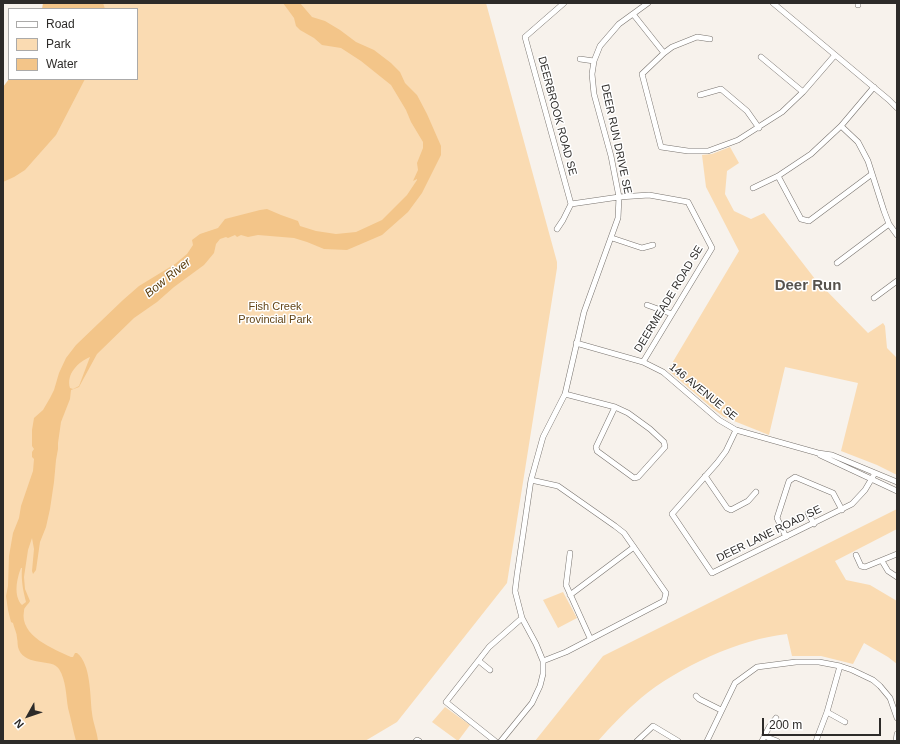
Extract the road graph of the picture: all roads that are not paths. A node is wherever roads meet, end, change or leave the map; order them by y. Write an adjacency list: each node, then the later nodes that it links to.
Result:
1 (564, 3): 21 (street, DEERBROOK ROAD SE)
2 (648, 3): 4 (street, DEER RUN DRIVE SE)
3 (774, 3): 7 (street)
4 (633, 14): 6 (street); 10 (street, DEER RUN DRIVE SE)
5 (710, 39): 6 (street)
6 (664, 53): 16 (street)
7 (835, 55): 11 (street); 12 (street)
8 (761, 57): 12 (street)
9 (580, 59): 10 (street)
10 (594, 61): 20 (street, DEER RUN DRIVE SE)
11 (874, 87): 14 (street); 15 (street)
12 (803, 92): 16 (street)
13 (700, 95): 16 (street)
14 (897, 108)
15 (841, 126): 17 (street); 18 (street)
16 (759, 128)
17 (872, 174): 18 (street); 22 (street)
18 (778, 176): 19 (street)
19 (753, 188)
20 (619, 197): 21 (street); 25 (street, DEER RUN DRIVE SE); 31 (street, DEERMEADE ROAD SE)
21 (570, 204): 23 (street)
22 (890, 224): 24 (street); 27 (street)
23 (557, 229)
24 (897, 235)
25 (612, 238): 26 (street); 32 (street, DEER RUN DRIVE SE)
26 (653, 245)
27 (838, 263)
28 (897, 281): 29 (street)
29 (874, 298)
30 (647, 305): 31 (street)
31 (672, 314): 33 (street, DEERMEADE ROAD SE)
32 (576, 343): 33 (street, 146 AVENUE SE); 34 (street, DEER RUN DRIVE SE)
33 (643, 362): 36 (street, 146 AVENUE SE)
34 (565, 394): 35 (street); 40 (street, DEER RUN DRIVE SE)
35 (615, 408): 35 (street)
36 (736, 430): 37 (street, 146 AVENUE SE); 39 (street, DEER LANE ROAD SE)
37 (818, 453): 38 (street, 146 AVENUE SE); 41 (street, 146 AVENUE SE)
38 (874, 472): 41 (street, DEER LANE ROAD SE); 42 (street, 146 AVENUE SE)
39 (705, 476): 44 (street); 48 (street, DEER LANE ROAD SE)
40 (531, 480): 49 (street); 56 (street, DEER RUN DRIVE SE)
41 (871, 480): 43 (street, 146 AVENUE SE); 45 (street, DEER LANE ROAD SE)
42 (897, 482)
43 (897, 491)
44 (756, 492)
45 (842, 510): 47 (street, DEER LANE ROAD SE); 48 (street)
46 (808, 513): 47 (street)
47 (814, 524): 48 (street, DEER LANE ROAD SE)
48 (786, 537)
49 (634, 547): 55 (street); 57 (street)
50 (570, 553): 55 (street)
51 (897, 554): 53 (street)
52 (856, 555): 53 (street)
53 (882, 561): 54 (street)
54 (897, 577)
55 (570, 595): 57 (street)
56 (522, 618): 58 (street); 59 (street, DEER RUN DRIVE SE)
57 (590, 638): 59 (street)
58 (479, 661): 61 (street); 70 (street)
59 (543, 661): 71 (street)
60 (840, 666): 63 (street); 64 (street); 66 (street)
61 (490, 670)
62 (696, 696): 63 (street)
63 (721, 710): 74 (street)
64 (827, 712): 67 (street); 76 (street)
65 (776, 718): 69 (street)
66 (897, 718)
67 (845, 722)
68 (897, 734): 77 (street)
69 (763, 738): 75 (street)
70 (495, 741)
71 (501, 741)
72 (637, 741): 73 (street)
73 (678, 741)
74 (707, 741)
75 (777, 741)
76 (816, 741)
77 (896, 741)

